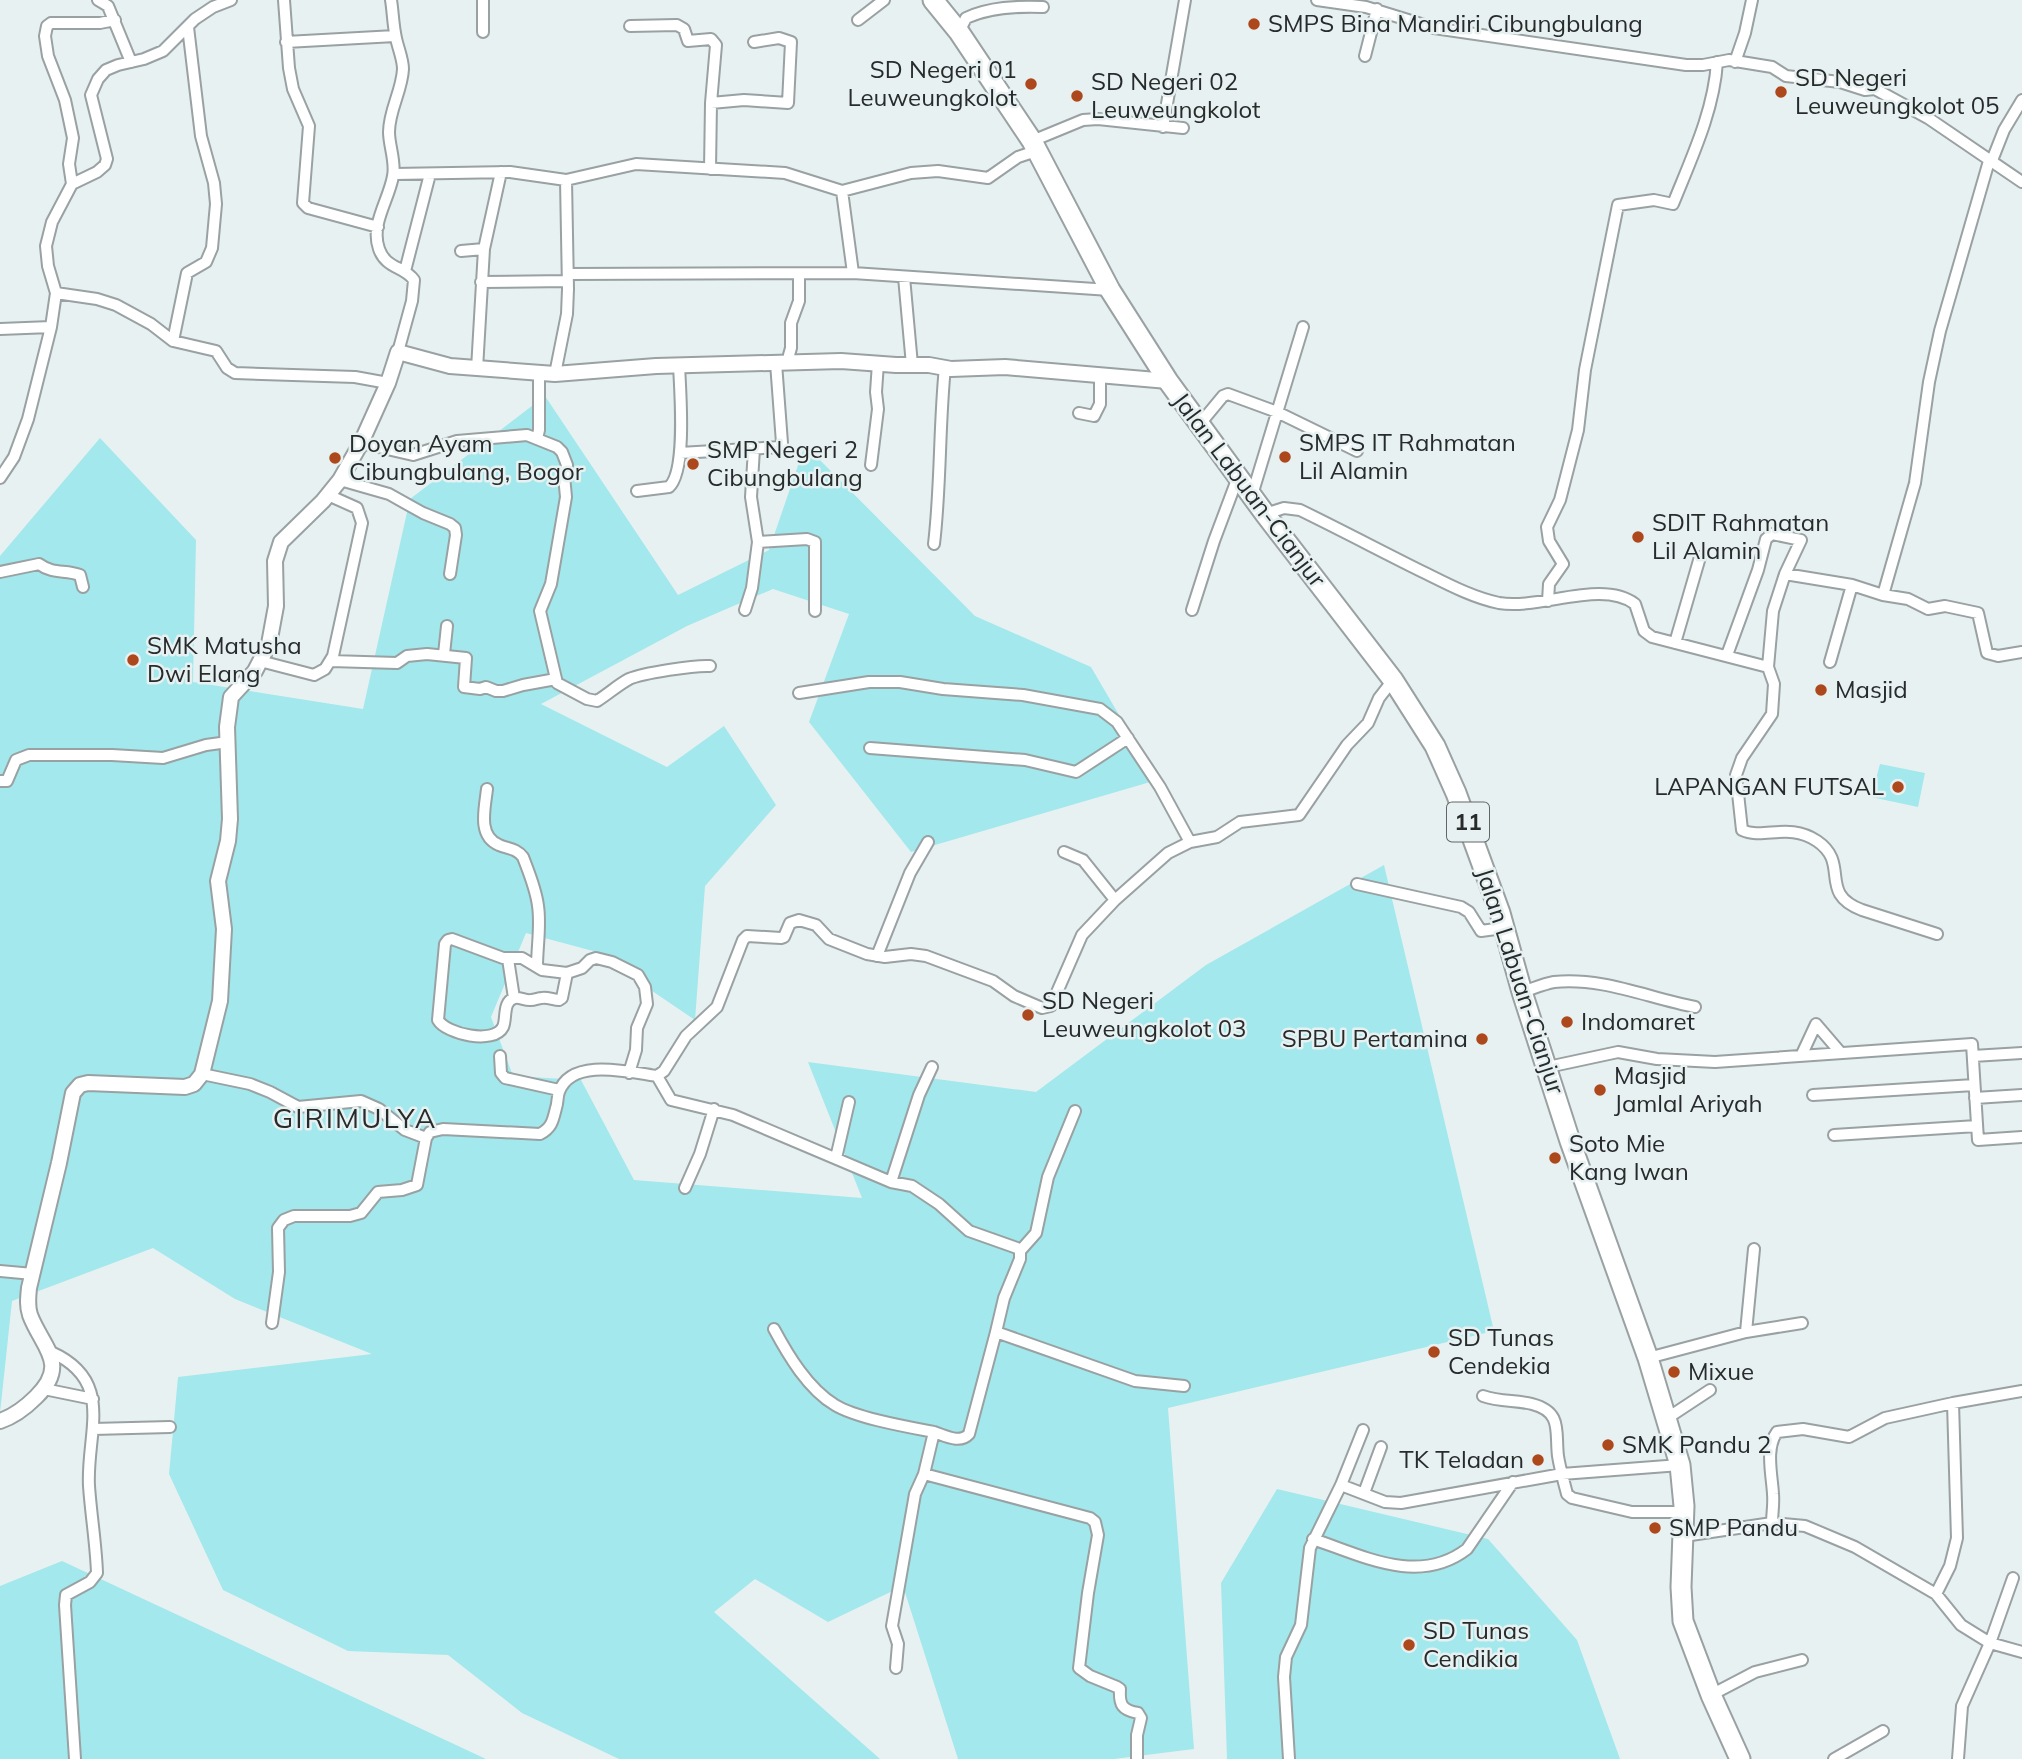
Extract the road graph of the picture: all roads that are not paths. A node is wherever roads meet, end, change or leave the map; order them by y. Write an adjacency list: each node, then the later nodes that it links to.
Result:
1 (98, 0): 13 (street)
2 (231, 0): 16 (street)
3 (284, 0): 20 (street)
4 (391, 0): 19 (street)
5 (483, 0): 17 (street)
6 (884, 0): 14 (street)
7 (933, 0): 18 (highway, Jalan Labuan-Cianjur / 11)
8 (1185, 0): 28 (street)
9 (1317, 0): 12 (street)
10 (1752, 0): 23 (street)
11 (1043, 7): 18 (street)
12 (1377, 9): 22 (street); 25 (street)
13 (115, 20): 24 (street); 38 (street)
14 (858, 20)
15 (630, 26): 27 (street)
16 (188, 27): 24 (street); 54 (street)
17 (483, 32)
18 (959, 32): 30 (highway, Jalan Labuan-Cianjur / 11)
19 (395, 36): 20 (street); 34 (street)
20 (286, 41): 40 (street)
21 (754, 42): 27 (street)
22 (1365, 56)
23 (1735, 61): 25 (street); 31 (street)
24 (131, 62): 38 (street)
25 (1717, 62): 93 (street)
26 (2022, 100): 31 (street)
27 (711, 103): 32 (street)
28 (1163, 127): 29 (street); 30 (street)
29 (1183, 128)
30 (1029, 149): 39 (street); 49 (highway, Jalan Labuan-Cianjur / 11)
31 (1990, 162): 37 (street); 92 (street)
32 (710, 169): 36 (street); 39 (street)
33 (501, 172): 35 (street); 36 (street); 41 (street)
34 (394, 174): 35 (street); 40 (street)
35 (429, 174): 43 (street)
36 (566, 180): 46 (street)
37 (2022, 181)
38 (72, 184): 50 (street)
39 (842, 191): 44 (street)
40 (378, 227): 43 (street)
41 (484, 249): 42 (street); 48 (street)
42 (461, 251)
43 (405, 271): 55 (street)
44 (853, 273): 45 (street); 47 (street)
45 (799, 275): 46 (street); 57 (street)
46 (568, 277): 48 (street); 64 (street)
47 (904, 277): 49 (street); 60 (street)
48 (481, 282): 62 (street)
49 (1110, 290): 66 (highway, Jalan Labuan-Cianjur / 11)
50 (56, 293): 51 (street); 54 (street)
51 (51, 327): 53 (street); 78 (street)
52 (1303, 327): 68 (street)
53 (0, 329)
54 (173, 341): 67 (street)
55 (398, 352): 62 (street); 67 (street)
56 (776, 363): 57 (street); 59 (street); 73 (street)
57 (792, 363): 58 (street)
58 (878, 363): 60 (street); 76 (street)
59 (679, 365): 64 (street); 75 (street)
60 (912, 365): 61 (street)
61 (945, 367): 65 (street); 85 (street)
62 (477, 369): 63 (street)
63 (539, 373): 64 (street); 71 (street)
64 (555, 374)
65 (1100, 376): 66 (street); 69 (street)
66 (1168, 381): 70 (highway, Jalan Labuan-Cianjur / 11)
67 (387, 383): 72 (street)
68 (1277, 412): 70 (street); 74 (street); 82 (street)
69 (1079, 413)
70 (1199, 425): 77 (highway, Jalan Labuan-Cianjur / 11)
71 (537, 439): 72 (street); 107 (street)
72 (361, 443): 79 (street)
73 (754, 449): 75 (street); 84 (street)
74 (1357, 451)
75 (680, 453): 80 (street)
76 (871, 465)
77 (1238, 477): 82 (highway, Jalan Labuan-Cianjur / 11); 95 (street)
78 (0, 478)
79 (340, 480): 81 (street); 89 (street)
80 (637, 491)
81 (328, 495): 102 (street); 103 (street)
82 (1252, 495): 83 (highway, Jalan Labuan-Cianjur / 11)
83 (1265, 514): 93 (street); 108 (highway, Jalan Labuan-Cianjur / 11)
84 (758, 542): 94 (street); 96 (street)
85 (934, 544)
86 (1700, 557): 98 (street)
87 (0, 572): 91 (street)
88 (1785, 573): 90 (street); 101 (street); 106 (street)
89 (450, 574)
90 (1852, 584): 92 (street); 104 (street)
91 (83, 587)
92 (1882, 595): 99 (street)
93 (1548, 601): 98 (street)
94 (745, 610)
95 (1192, 610)
96 (815, 611)
97 (447, 626): 100 (street)
98 (1675, 643): 101 (street)
99 (2022, 652)
100 (444, 654): 103 (street); 107 (street)
101 (1727, 655): 106 (street)
102 (260, 661): 103 (street); 111 (street)
103 (331, 661)
104 (1830, 662)
105 (710, 666): 107 (street)
106 (1768, 667): 121 (street)
107 (556, 679)
108 (1394, 680): 116 (street); 120 (highway, Jalan Labuan-Cianjur / 11)
109 (799, 693): 110 (street)
110 (1128, 738): 112 (street); 116 (street)
111 (228, 742): 113 (street); 137 (street)
112 (870, 748)
113 (0, 781)
114 (488, 789): 124 (street)
115 (929, 842): 122 (street)
116 (1190, 842): 119 (street)
117 (1064, 852): 119 (street)
118 (1357, 884): 120 (street)
119 (1115, 900): 122 (street)
120 (1503, 928): 126 (highway, Jalan Labuan-Cianjur / 11)
121 (1937, 934)
122 (877, 956): 138 (street)
123 (508, 959): 124 (street); 127 (street); 127 (street)
124 (537, 967): 125 (street)
125 (567, 973): 127 (street); 136 (street)
126 (1522, 992): 128 (street); 135 (highway, Jalan Labuan-Cianjur / 11)
127 (514, 998)
128 (1695, 1007)
129 (1840, 1052): 131 (street); 131 (street); 133 (street)
130 (2022, 1053): 133 (street)
131 (1802, 1054): 135 (street)
132 (500, 1056): 140 (street)
133 (1973, 1056): 139 (street)
134 (932, 1067): 152 (street)
135 (1548, 1067): 164 (highway, Jalan Labuan-Cianjur / 11)
136 (629, 1073): 138 (street); 140 (street)
137 (202, 1074): 150 (street); 157 (street)
138 (657, 1076): 145 (street)
139 (1974, 1084): 142 (street); 143 (street)
140 (559, 1090): 150 (street)
141 (2022, 1094): 143 (street)
142 (1813, 1095)
143 (1975, 1097): 147 (street)
144 (849, 1102): 151 (street)
145 (714, 1109): 151 (street); 153 (street)
146 (1075, 1111): 155 (street)
147 (1977, 1126): 148 (street); 149 (street)
148 (1834, 1135)
149 (2022, 1137)
150 (426, 1138): 158 (street)
151 (836, 1158): 152 (street)
152 (891, 1182): 155 (street)
153 (685, 1188)
154 (1754, 1249): 162 (street)
155 (1020, 1251): 161 (street)
156 (0, 1271): 157 (street)
157 (33, 1274): 163 (street)
158 (272, 1323)
159 (1802, 1323): 162 (street)
160 (774, 1329): 177 (street)
161 (996, 1332): 165 (street); 177 (street)
162 (1746, 1332): 164 (street)
163 (51, 1352): 166 (street); 170 (street)
164 (1648, 1358): 172 (highway, Jalan Labuan-Cianjur / 11)
165 (1184, 1386)
166 (44, 1389): 170 (street); 173 (street)
167 (1710, 1390): 172 (street)
168 (2022, 1391): 171 (street)
169 (1483, 1396): 181 (street)
170 (93, 1399): 175 (street)
171 (1953, 1403): 186 (street); 190 (street)
172 (1666, 1419): 179 (highway, Jalan Labuan-Cianjur / 11)
173 (0, 1421)
174 (170, 1427): 175 (street)
175 (93, 1429): 197 (street)
176 (1363, 1430): 183 (street)
177 (934, 1432): 180 (street)
178 (1381, 1447): 184 (street)
179 (1680, 1465): 181 (street); 185 (highway, Jalan Labuan-Cianjur / 11)
180 (924, 1474): 194 (street); 198 (street)
181 (1562, 1474): 182 (street); 185 (street)
182 (1513, 1482): 184 (street); 188 (street)
183 (1340, 1485): 184 (street); 188 (street)
184 (1364, 1493)
185 (1684, 1512): 187 (highway, Jalan Labuan-Cianjur / 11)
186 (1772, 1523): 187 (street); 190 (street)
187 (1684, 1536): 195 (highway, Jalan Labuan-Cianjur / 11)
188 (1313, 1539): 199 (street)
189 (2013, 1578): 191 (street)
190 (1936, 1594): 191 (street)
191 (1990, 1643): 192 (street); 202 (street)
192 (2022, 1652)
193 (1802, 1660): 195 (street)
194 (896, 1668)
195 (1711, 1695): 200 (highway, Jalan Labuan-Cianjur / 11)
196 (1883, 1731): 201 (street)
197 (75, 1759)
198 (1137, 1759)
199 (1289, 1759)
200 (1740, 1759)
201 (1834, 1759)
202 (1958, 1759)

